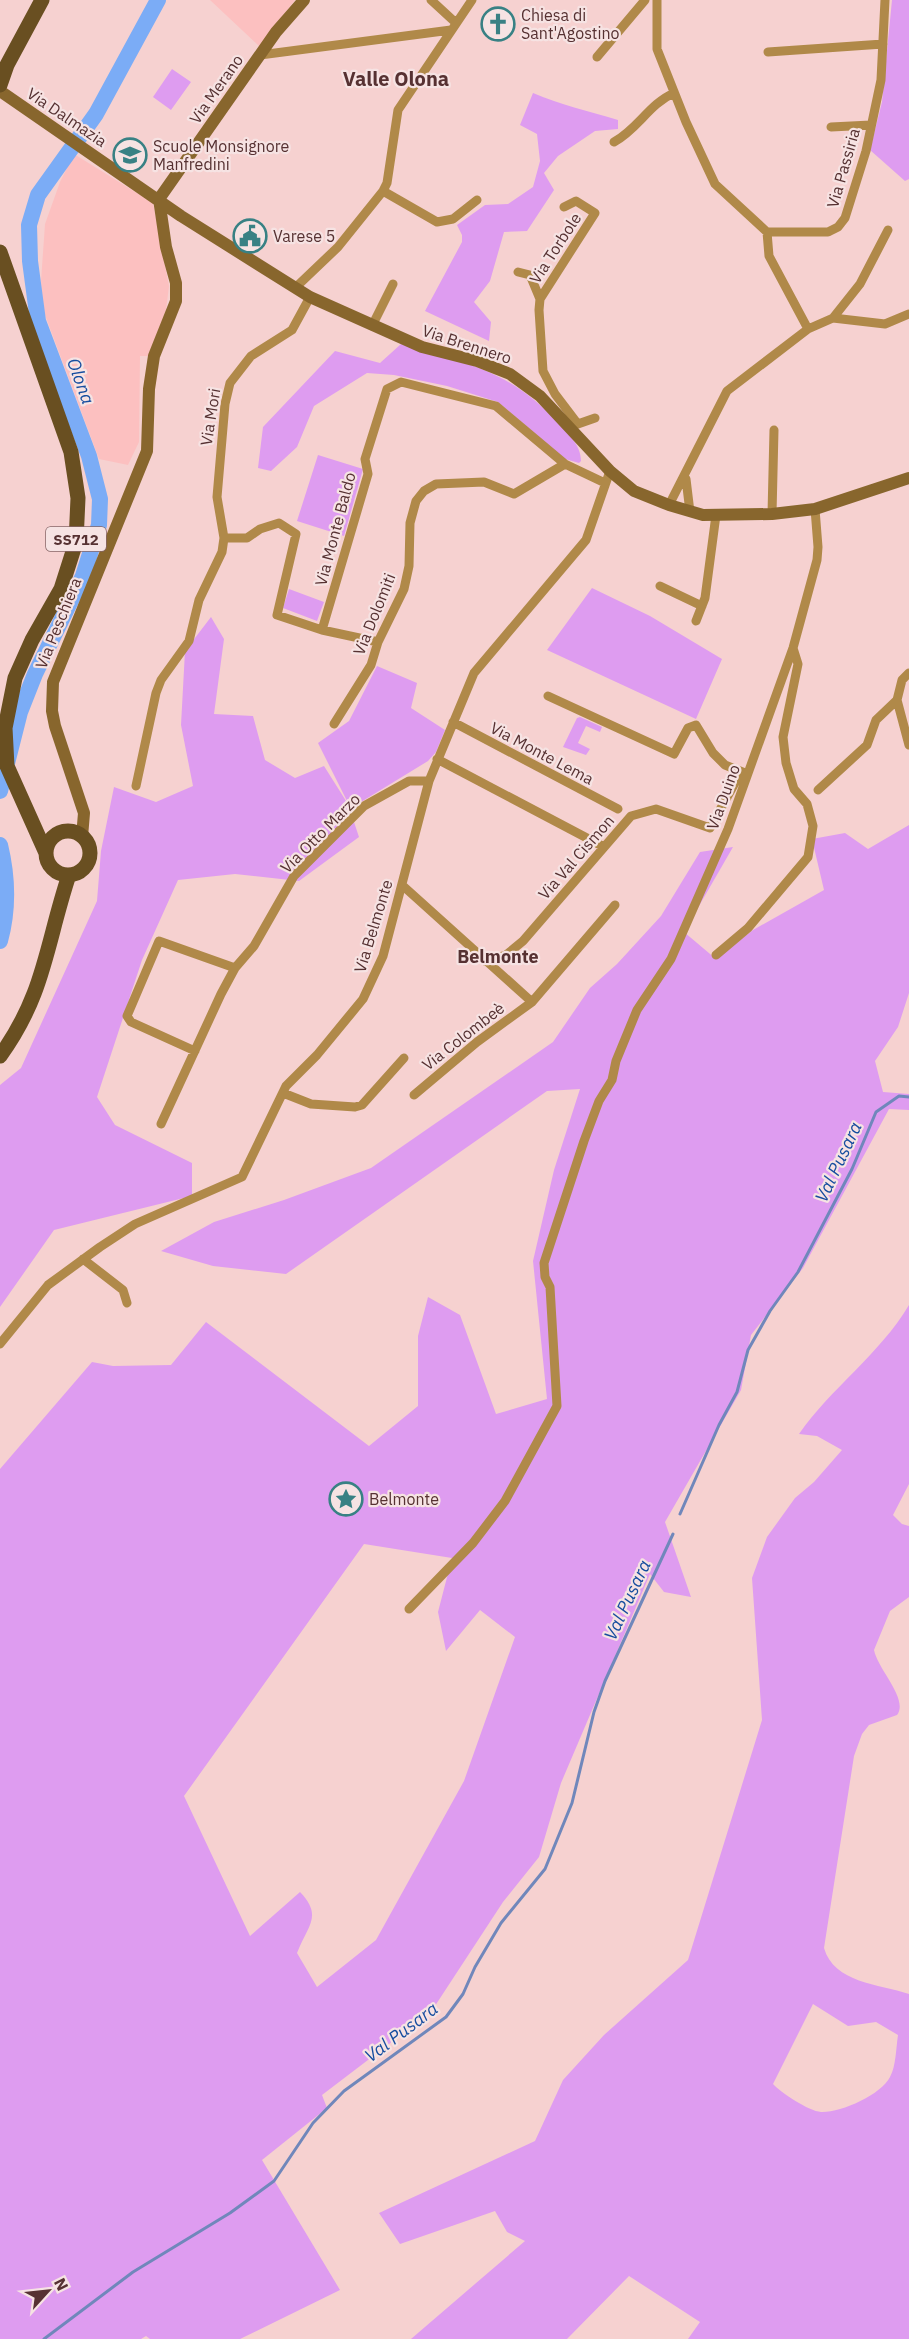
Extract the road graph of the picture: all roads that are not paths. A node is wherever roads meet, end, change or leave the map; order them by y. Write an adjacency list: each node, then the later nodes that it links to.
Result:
1 (42, 0): 13 (main road)
2 (304, 0): 11 (street, Via Merano)
3 (431, 0): 8 (street)
4 (472, 0): 8 (street)
5 (645, 0): 12 (street)
6 (657, 0): 15 (street)
7 (885, 0): 9 (street, Via Passiria)
8 (454, 26): 11 (street); 19 (street)
9 (883, 44): 10 (street); 16 (street, Via Passiria)
10 (768, 52)
11 (260, 56): 20 (street, Via Merano)
12 (597, 57)
13 (0, 85)
14 (0, 91): 20 (street, Via Dalmazia)
15 (674, 93): 18 (street); 24 (street)
16 (871, 125): 17 (street, Via Passiria); 24 (street, Via Passiria)
17 (831, 127)
18 (614, 142)
19 (383, 192): 21 (street); 28 (street)
20 (159, 199): 28 (street, Via Dalmazia); 71 (street, Via Peschiera)
21 (477, 200)
22 (564, 207): 30 (street, Via Torbole)
23 (888, 230): 32 (street)
24 (766, 232): 34 (street)
25 (0, 252): 70 (main road, SS712)
26 (518, 272): 30 (street, Via Torbole)
27 (393, 284): 33 (street)
28 (295, 288): 29 (street, Via Brennero)
29 (310, 297): 33 (street, Via Brennero); 47 (street, Via Mori)
30 (540, 299): 36 (street, Via Torbole)
31 (909, 314): 32 (street)
32 (833, 318): 34 (street)
33 (372, 326): 36 (street, Via Brennero)
34 (808, 329): 39 (street)
35 (595, 418): 36 (street)
36 (574, 426): 40 (street, Via Brennero)
37 (774, 430): 45 (street)
38 (565, 464): 40 (street); 54 (street, Via Monte Baldo); 56 (street, Via Dolomiti)
39 (686, 474): 42 (street); 44 (street)
40 (608, 477): 42 (street, Via Brennero); 61 (street, Via Belmonte)
41 (909, 478): 43 (street, Via Brennero)
42 (669, 505): 44 (street, Via Brennero)
43 (815, 509): 45 (street, Via Brennero); 48 (street, Via Duino)
44 (690, 512): 46 (street, Via Brennero)
45 (772, 514): 46 (street, Via Brennero)
46 (716, 515): 51 (street)
47 (224, 538): 54 (street); 67 (street, Via Mori)
48 (818, 547): 50 (street); 53 (street, Via Duino)
49 (660, 586): 51 (street)
50 (815, 590)
51 (702, 606): 52 (street)
52 (696, 621)
53 (800, 625): 55 (street); 57 (street, Via Duino)
54 (322, 630): 56 (street)
55 (804, 635)
56 (378, 642): 62 (street, Via Dolomiti)
57 (793, 648): 65 (street, Via Duino); 77 (street)
58 (909, 673): 60 (street)
59 (548, 696): 65 (street)
60 (897, 700): 63 (street); 68 (street)
61 (453, 722): 64 (street, Via Belmonte); 69 (street, Via Monte Lema)
62 (334, 724)
63 (909, 745)
64 (437, 759): 66 (street, Via Belmonte); 72 (street)
65 (744, 773): 72 (street, Via Val Cismon); 90 (street, Via Duino)
66 (429, 781): 75 (street, Via Belmonte); 79 (street, Via Otto Marzo)
67 (136, 786)
68 (818, 790)
69 (618, 809)
70 (30, 819): 71 (main road); 73 (main road, SS712)
71 (75, 831): 73 (main road); 74 (main road, Via Peschiera)
72 (604, 847): 78 (street, Via Val Cismon)
73 (46, 853): 74 (main road, SS712)
74 (62, 873): 82 (main road, SS712)
75 (402, 885): 78 (street, Via Colombeè); 84 (street, Via Belmonte)
76 (615, 905): 80 (street, Via Colombeè)
77 (716, 955)
78 (485, 962): 80 (street, Via Colombeè)
79 (235, 968): 81 (street, Via Otto Marzo); 81 (street)
80 (532, 1002): 85 (street, Via Colombeè)
81 (195, 1051): 86 (street, Via Otto Marzo)
82 (0, 1056)
83 (404, 1058): 84 (street)
84 (283, 1093): 87 (street, Via Belmonte)
85 (414, 1095)
86 (161, 1124)
87 (83, 1259): 88 (street); 89 (street, Via Belmonte)
88 (126, 1303)
89 (0, 1344)
90 (409, 1609)

